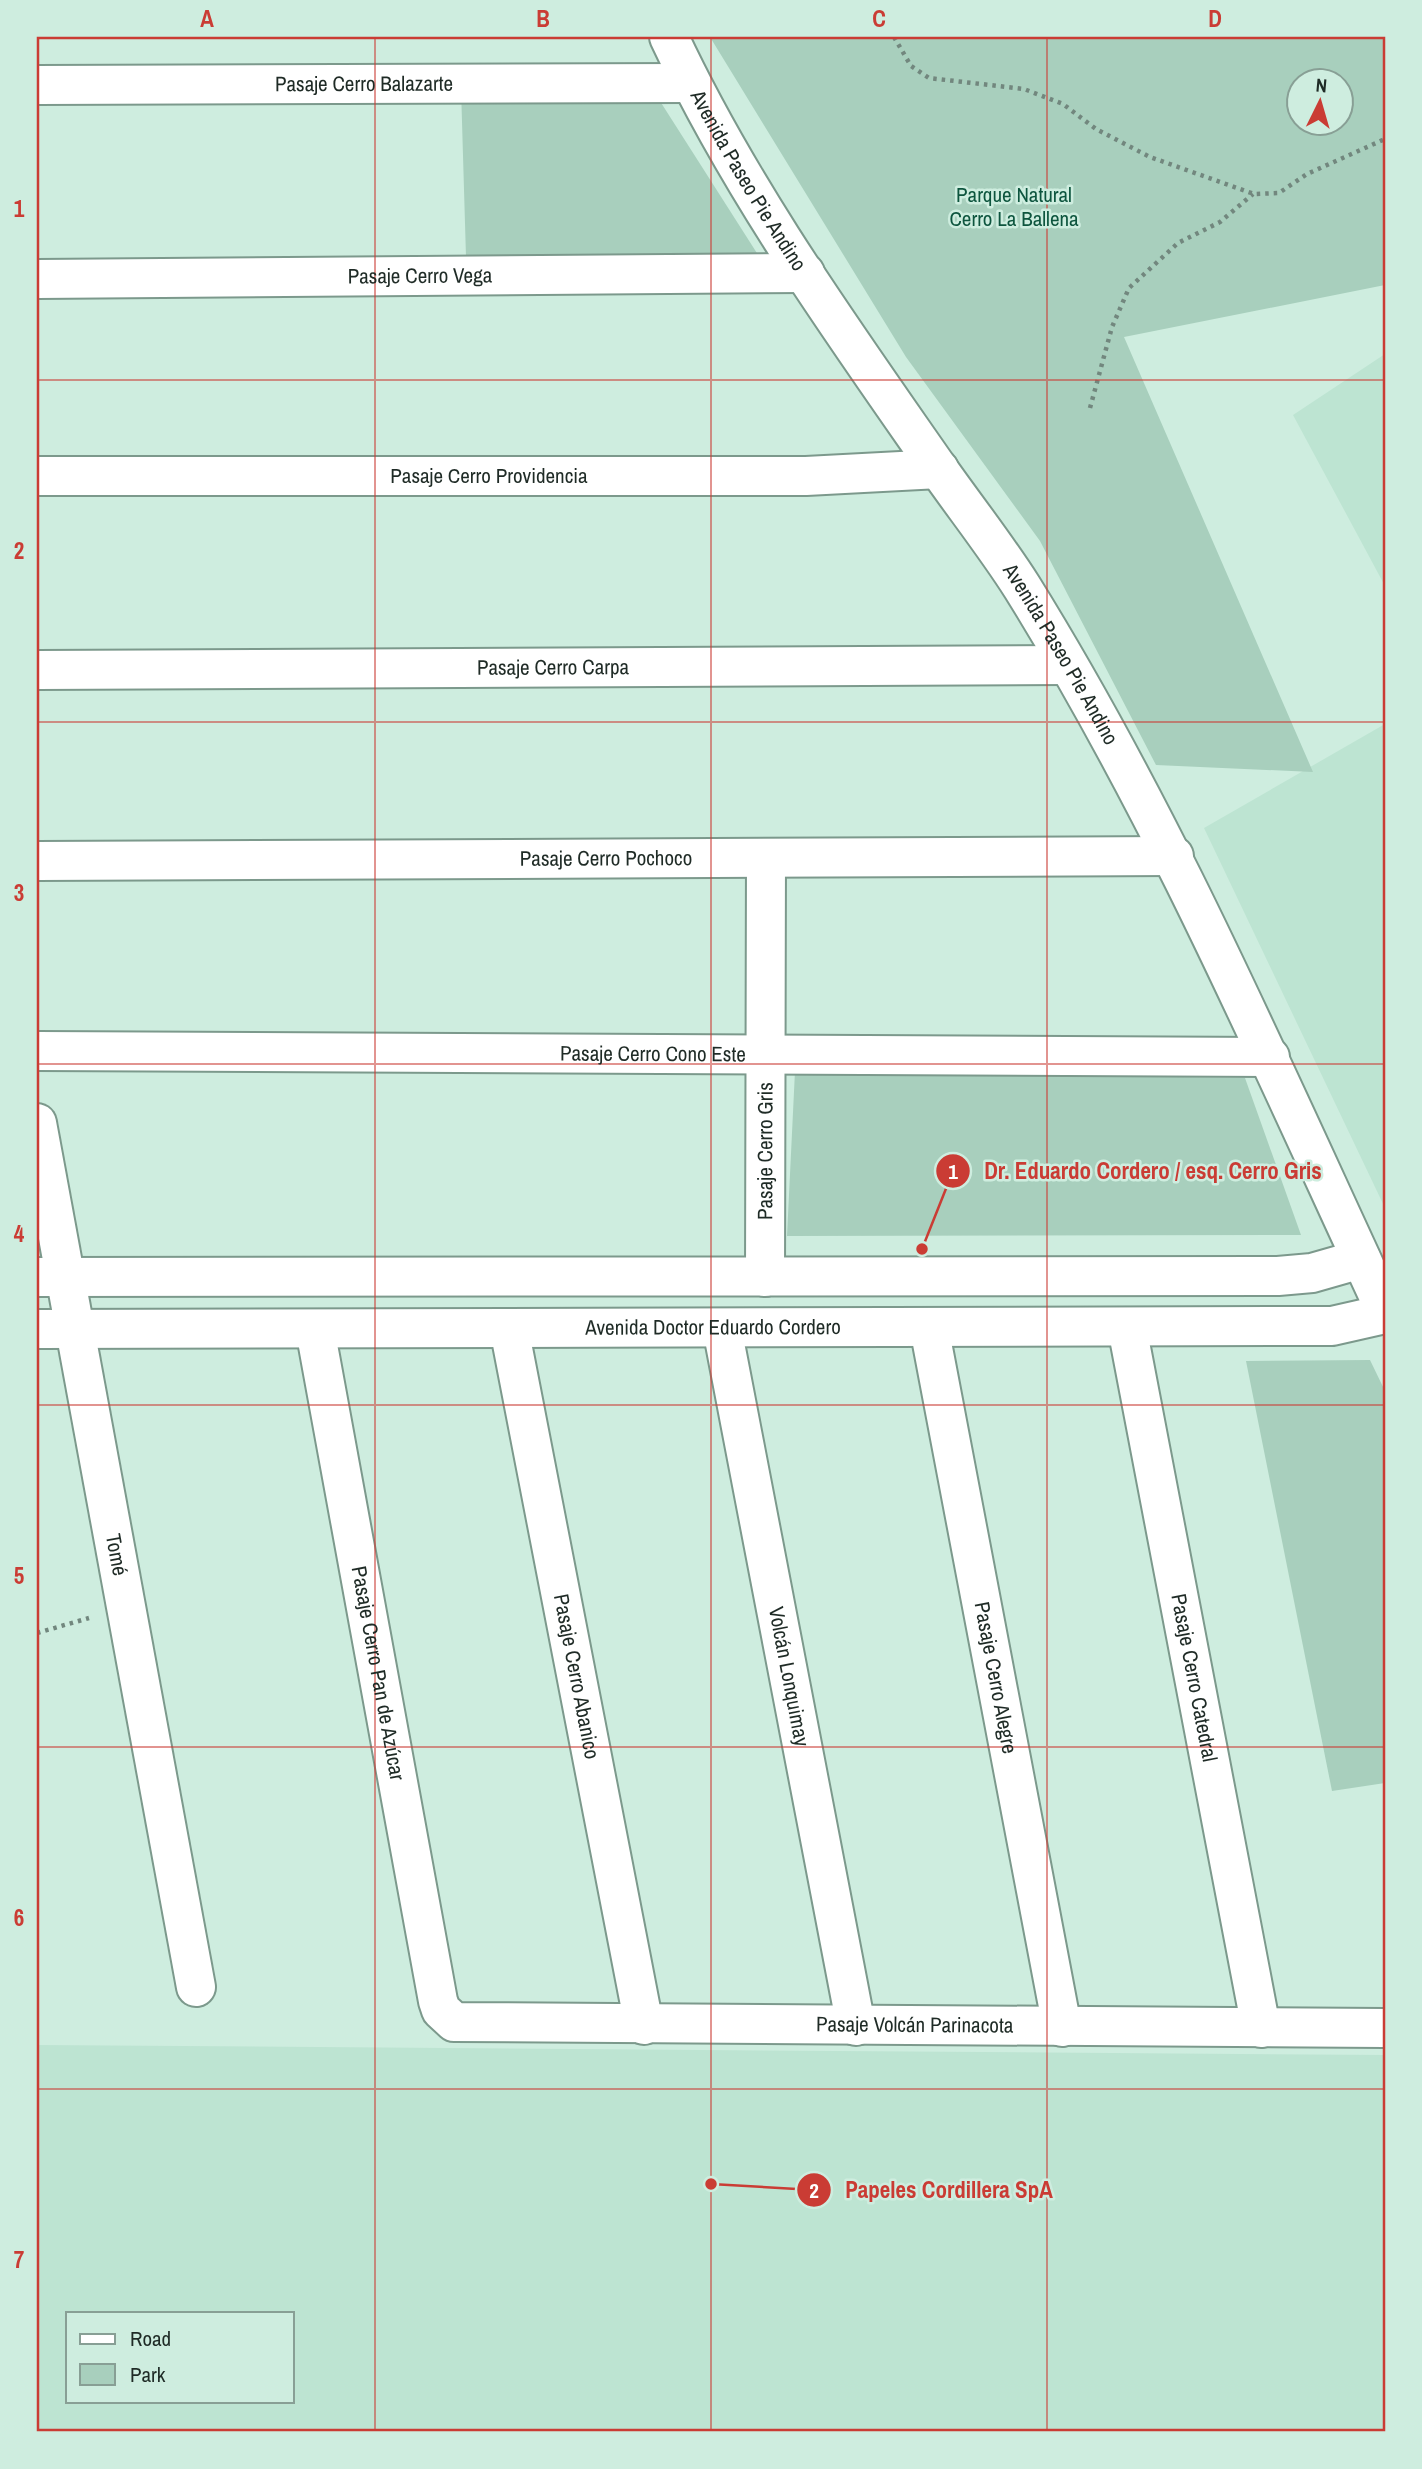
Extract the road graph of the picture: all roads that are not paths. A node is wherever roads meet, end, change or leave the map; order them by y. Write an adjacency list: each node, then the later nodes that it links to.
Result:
1 (668, 37): 2 (street, Avenida Paseo Pie Andino)
2 (690, 83): 3 (street, Pasaje Cerro Balazarte); 4 (street, Avenida Paseo Pie Andino)
3 (37, 85)
4 (805, 273): 5 (street, Pasaje Cerro Vega); 6 (street, Avenida Paseo Pie Andino)
5 (37, 279)
6 (939, 469): 7 (street, Pasaje Cerro Providencia); 8 (street, Avenida Paseo Pie Andino)
7 (37, 476)
8 (1068, 665): 9 (street, Pasaje Cerro Carpa); 10 (street, Avenida Paseo Pie Andino)
9 (37, 670)
10 (1174, 856): 11 (street, Pasaje Cerro Pochoco); 15 (street, Avenida Paseo Pie Andino)
11 (766, 858): 12 (street, Pasaje Cerro Pochoco); 14 (street, Pasaje Cerro Gris)
12 (37, 861)
13 (37, 1051): 14 (street, Pasaje Cerro Cono Este)
14 (765, 1055): 15 (street, Pasaje Cerro Cono Este); 19 (street, Pasaje Cerro Gris)
15 (1270, 1057): 17 (street, Avenida Paseo Pie Andino)
16 (37, 1122): 18 (street, Tomé)
17 (1361, 1259): 19 (street); 20 (street, Avenida Paseo Pie Andino)
18 (51, 1277): 19 (street); 26 (street, Tomé)
19 (765, 1277)
20 (1385, 1312): 22 (street, Avenida Doctor Eduardo Cordero)
21 (929, 1327): 22 (street, Avenida Doctor Eduardo Cordero); 24 (street, Avenida Doctor Eduardo Cordero); 32 (street, Pasaje Cerro Alegre)
22 (1127, 1327): 33 (street, Pasaje Cerro Catedral)
23 (509, 1328): 24 (street, Avenida Doctor Eduardo Cordero); 27 (street, Avenida Doctor Eduardo Cordero); 30 (street, Pasaje Cerro Abanico)
24 (722, 1328): 31 (street, Volcán Lonquimay)
25 (37, 1329): 26 (street, Avenida Doctor Eduardo Cordero)
26 (77, 1329): 27 (street, Avenida Doctor Eduardo Cordero); 28 (street, Tomé)
27 (315, 1329): 29 (street, Pasaje Cerro Pan de Azúcar)
28 (196, 1987)
29 (447, 2017): 30 (street, Pasaje Volcán Parinacota)
30 (644, 2025): 31 (street, Pasaje Volcán Parinacota)
31 (856, 2026): 32 (street, Pasaje Volcán Parinacota)
32 (1062, 2027): 33 (street, Pasaje Volcán Parinacota)
33 (1261, 2028): 34 (street, Pasaje Volcán Parinacota)
34 (1385, 2028)

